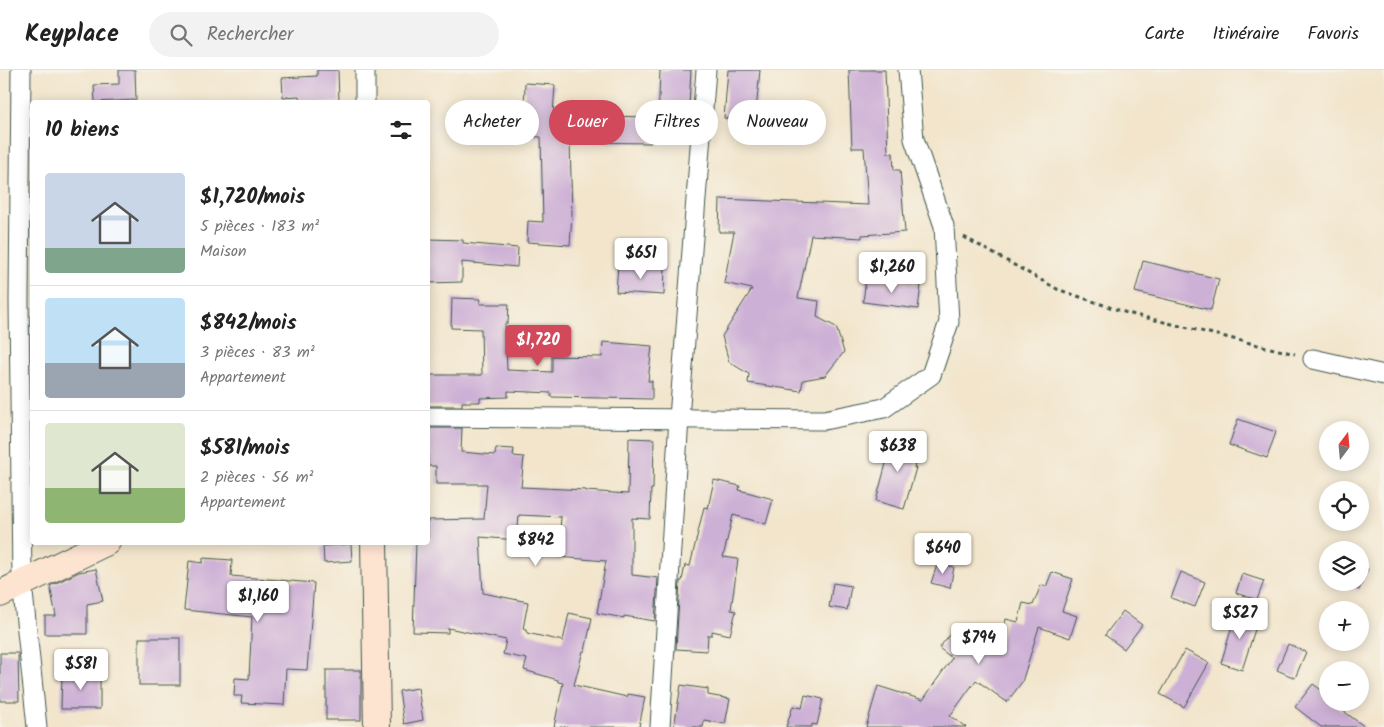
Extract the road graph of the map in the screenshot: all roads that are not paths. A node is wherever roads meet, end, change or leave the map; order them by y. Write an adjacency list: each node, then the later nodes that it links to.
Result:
1 (21, 70): 6 (street)
2 (365, 70): 5 (street)
3 (706, 70): 10 (street)
4 (908, 70): 10 (street)
5 (365, 100)
6 (26, 301): 13 (street)
7 (1313, 359): 8 (street)
8 (1384, 375)
9 (430, 418): 10 (street)
10 (679, 418): 16 (street)
11 (101, 545): 13 (street)
12 (374, 545): 15 (street)
13 (11, 588): 14 (street)
14 (37, 727)
15 (377, 727)
16 (660, 727)

